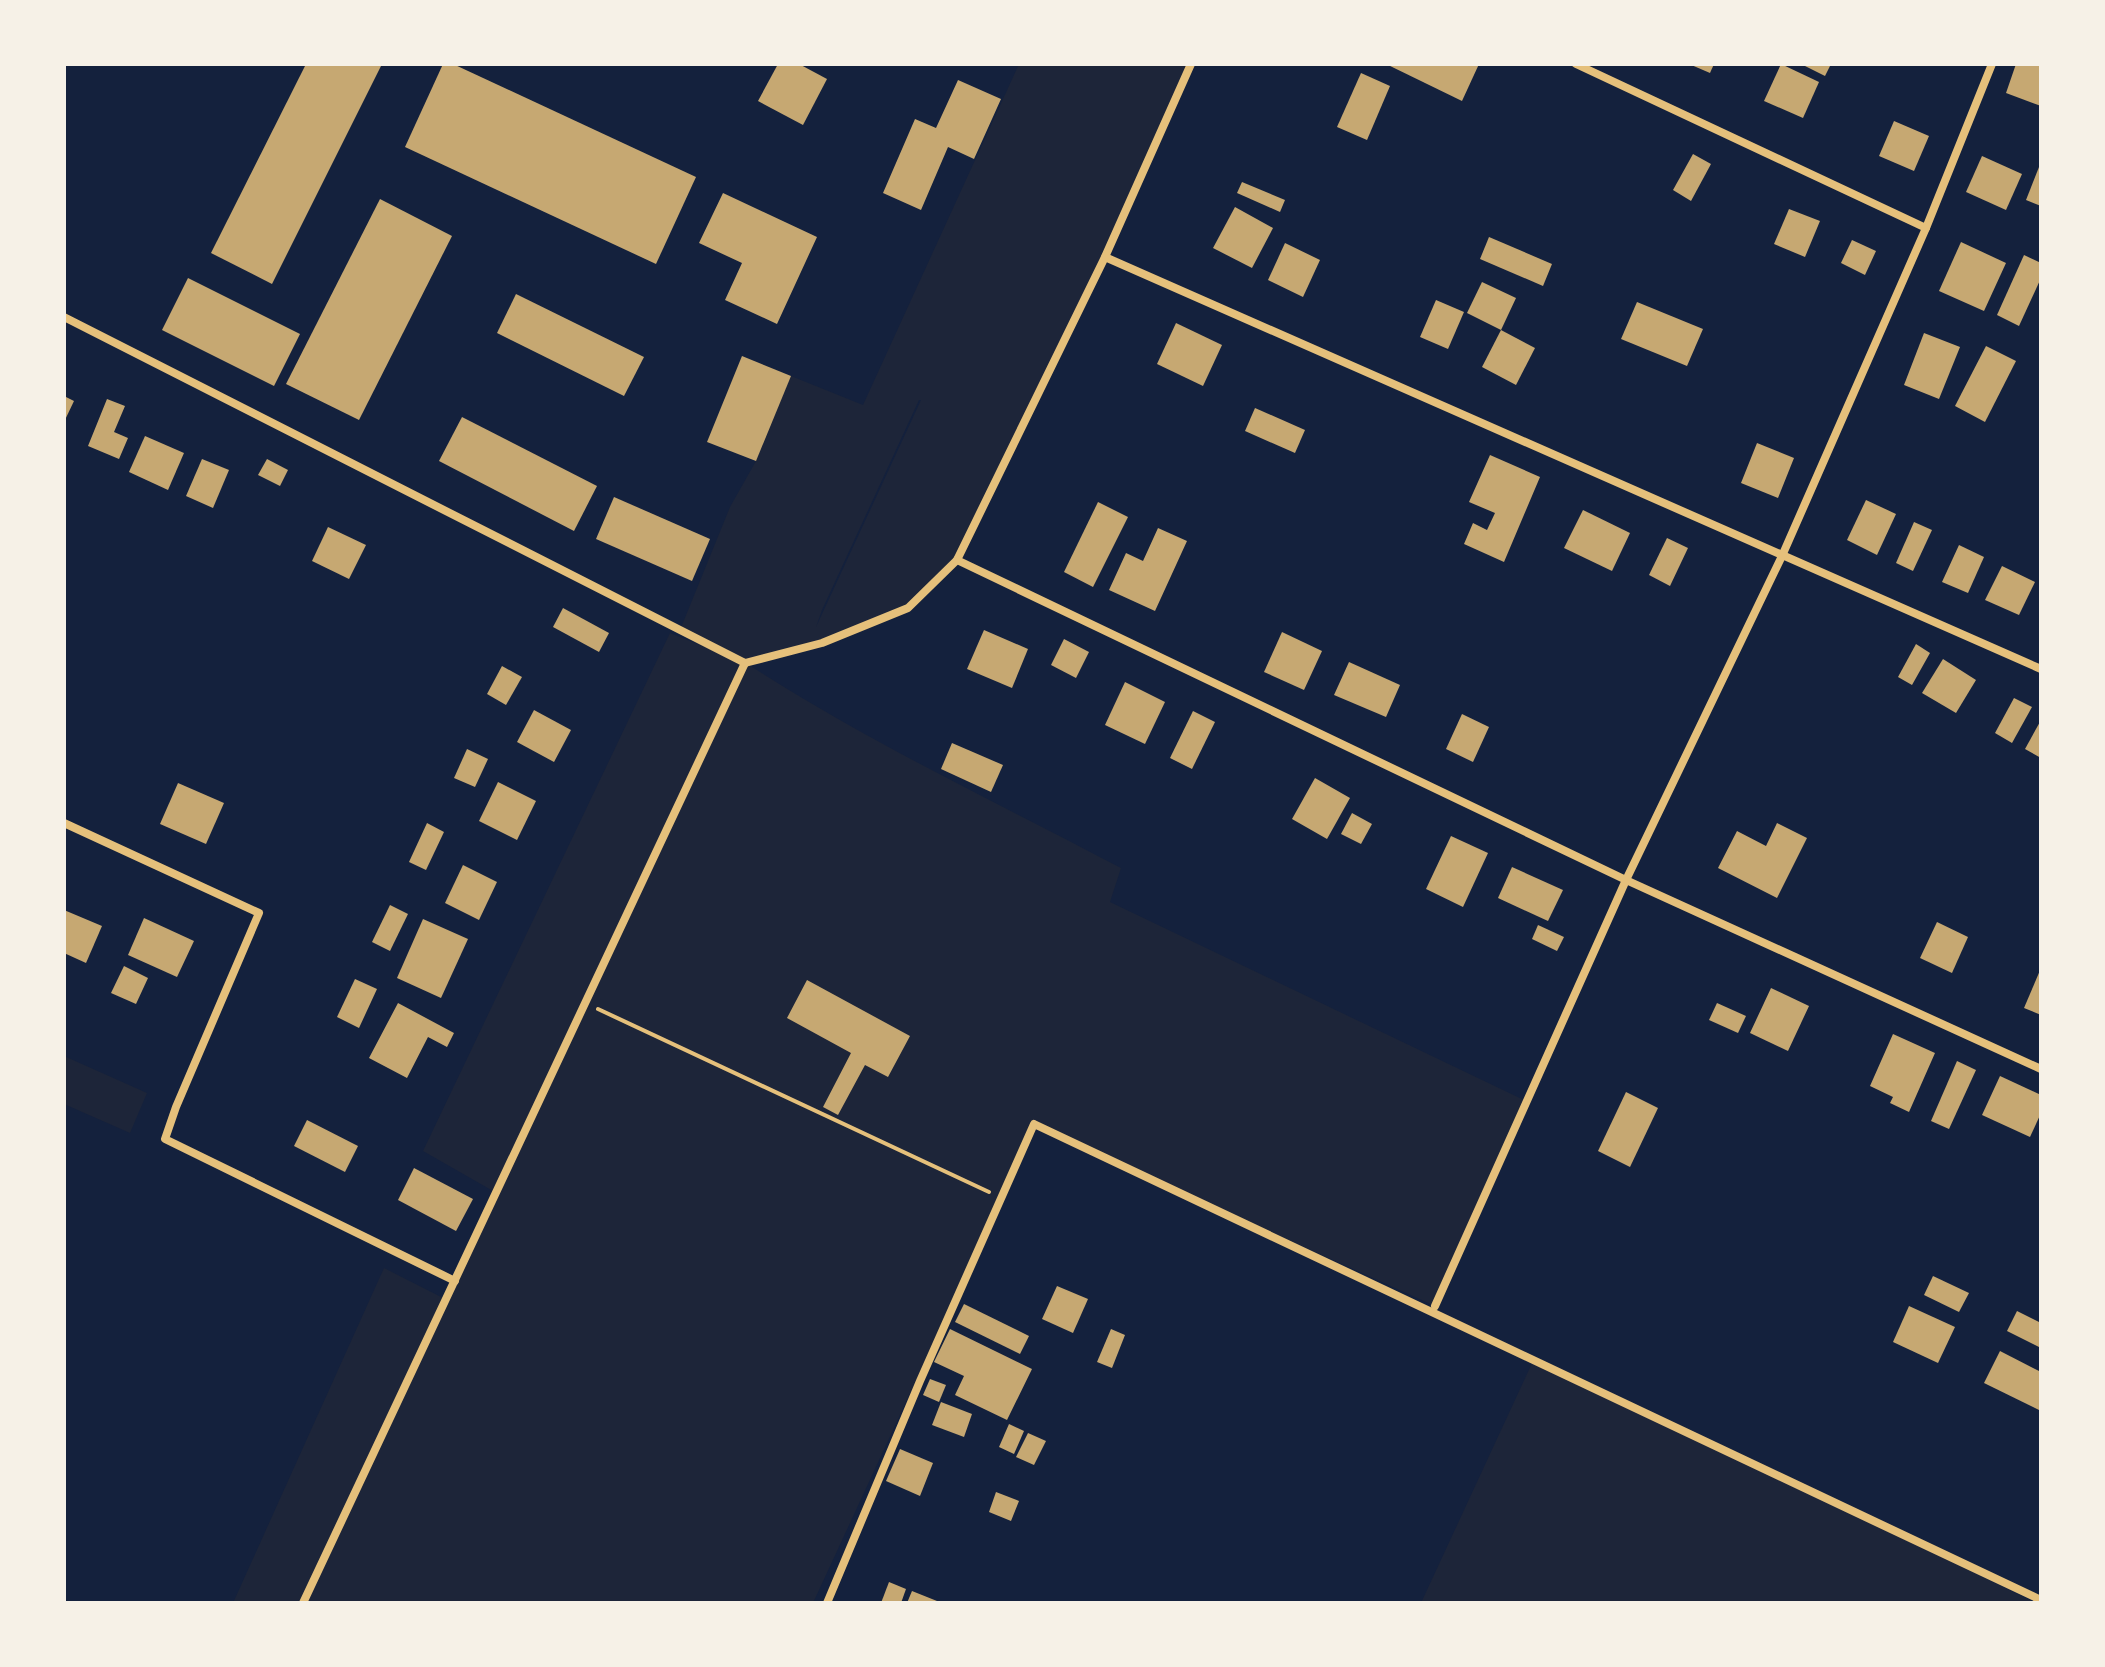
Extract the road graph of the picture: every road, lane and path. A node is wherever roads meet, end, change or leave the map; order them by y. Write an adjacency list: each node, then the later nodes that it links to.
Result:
1 (1191, 64): 5 (street)
2 (1576, 64): 4 (street)
3 (1992, 64): 4 (street)
4 (1926, 228): 7 (street)
5 (1105, 257): 7 (street); 8 (street)
6 (64, 317): 9 (street)
7 (1782, 556): 10 (street); 12 (street)
8 (957, 560): 9 (street); 12 (street)
9 (745, 663): 13 (street)
10 (2041, 669)
11 (64, 823): 16 (street)
12 (1626, 880): 14 (street); 17 (street)
13 (585, 1002): 15 (path); 16 (street)
14 (2041, 1069)
15 (1001, 1198): 18 (street); 20 (street)
16 (455, 1281): 19 (street)
17 (1435, 1306)
18 (2041, 1600)
19 (303, 1603)
20 (827, 1603)

